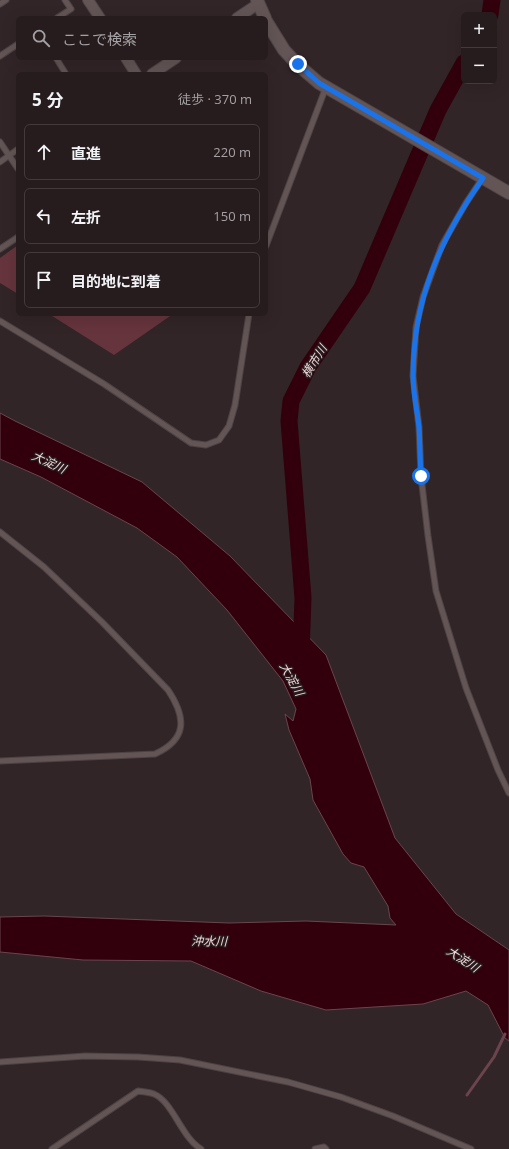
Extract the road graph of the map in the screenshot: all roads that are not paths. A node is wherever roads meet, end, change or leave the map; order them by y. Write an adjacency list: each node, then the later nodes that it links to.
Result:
1 (6, 0): 5 (lane)
2 (65, 0): 6 (lane)
3 (88, 0): 7 (street)
4 (258, 2): 8 (street); 9 (street)
5 (0, 4)
6 (60, 16)
7 (99, 16)
8 (240, 16)
9 (264, 16)
10 (268, 24): 19 (street)
11 (16, 45): 12 (lane)
12 (0, 56)
13 (57, 60): 16 (lane)
14 (127, 60): 17 (street)
15 (173, 60): 18 (street)
16 (65, 72)
17 (135, 72)
18 (155, 72)
19 (326, 87): 25 (street); 28 (lane)
20 (0, 142): 22 (lane)
21 (16, 151): 22 (lane)
22 (9, 156): 23 (lane); 24 (lane)
23 (0, 162)
24 (16, 166)
25 (479, 176): 26 (street); 34 (lane)
26 (509, 193)
27 (16, 237): 29 (lane)
28 (268, 241)
29 (0, 249)
30 (249, 316): 31 (lane)
31 (0, 321)
32 (0, 532): 33 (lane)
33 (0, 761)
34 (509, 793)
35 (0, 1062): 40 (lane)
36 (52, 1149): 37 (lane)
37 (201, 1149)
38 (315, 1149): 39 (lane)
39 (326, 1149)
40 (470, 1149)

